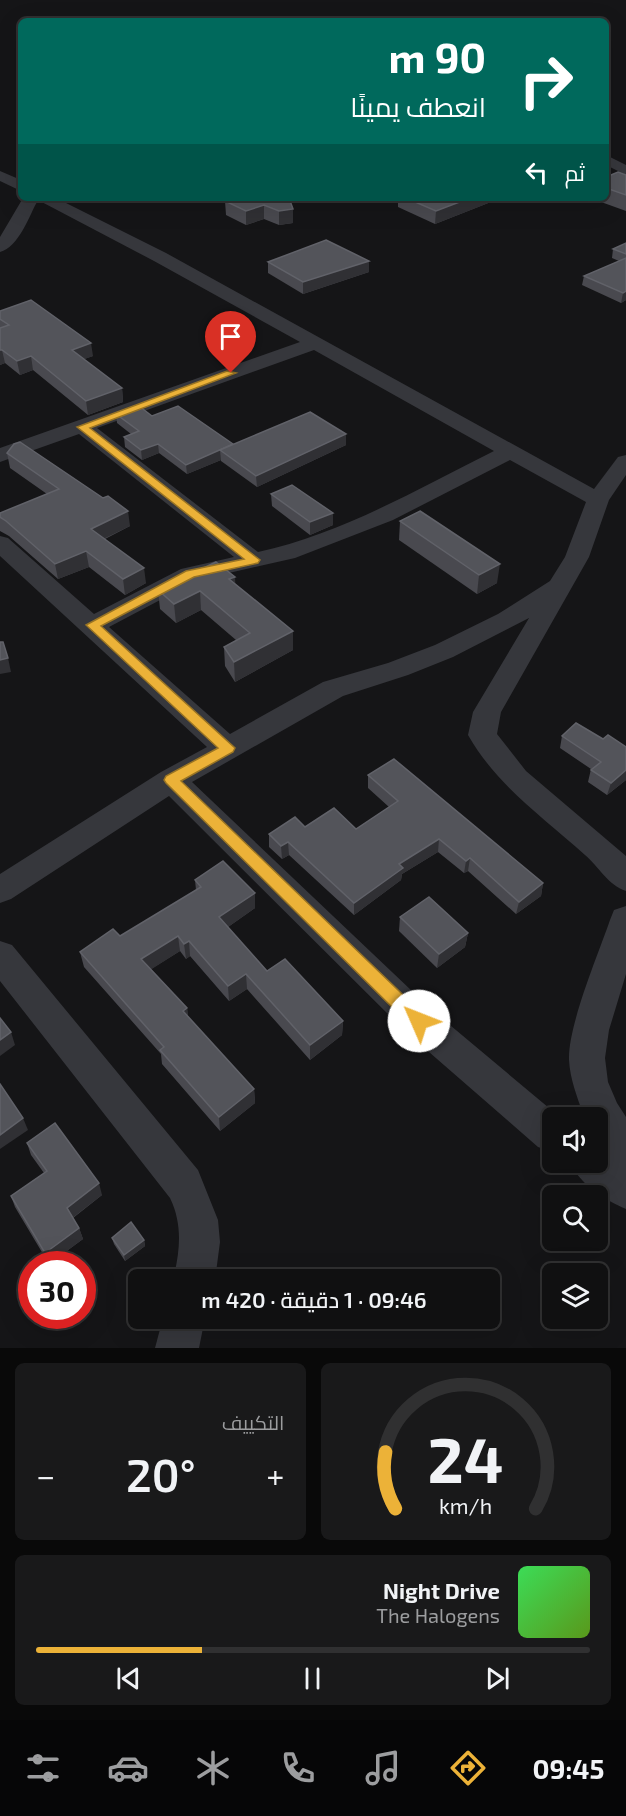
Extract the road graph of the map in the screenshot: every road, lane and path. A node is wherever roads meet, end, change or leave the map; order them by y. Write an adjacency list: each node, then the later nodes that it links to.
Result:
1 (609, 161): 2 (street)
2 (626, 171)
3 (0, 176): 4 (street)
4 (18, 185)
5 (29, 201): 7 (street)
6 (50, 201): 8 (street)
7 (0, 247)
8 (314, 344): 9 (street); 10 (street)
9 (83, 427): 11 (street); 15 (street)
10 (508, 452): 13 (street); 15 (street)
11 (0, 455)
12 (626, 462): 13 (street)
13 (598, 500): 16 (street)
14 (0, 543): 17 (street)
15 (254, 560): 17 (street)
16 (559, 586): 18 (street); 20 (street)
17 (93, 625): 18 (street)
18 (228, 748): 19 (street)
19 (171, 780): 21 (street); 24 (street)
20 (626, 878)
21 (0, 890)
22 (626, 920): 25 (street)
23 (0, 955): 28 (street)
24 (542, 1126)
25 (626, 1151)
26 (604, 1173): 27 (street)
27 (626, 1190)
28 (196, 1269)
29 (181, 1329): 30 (street)
30 (177, 1348)

